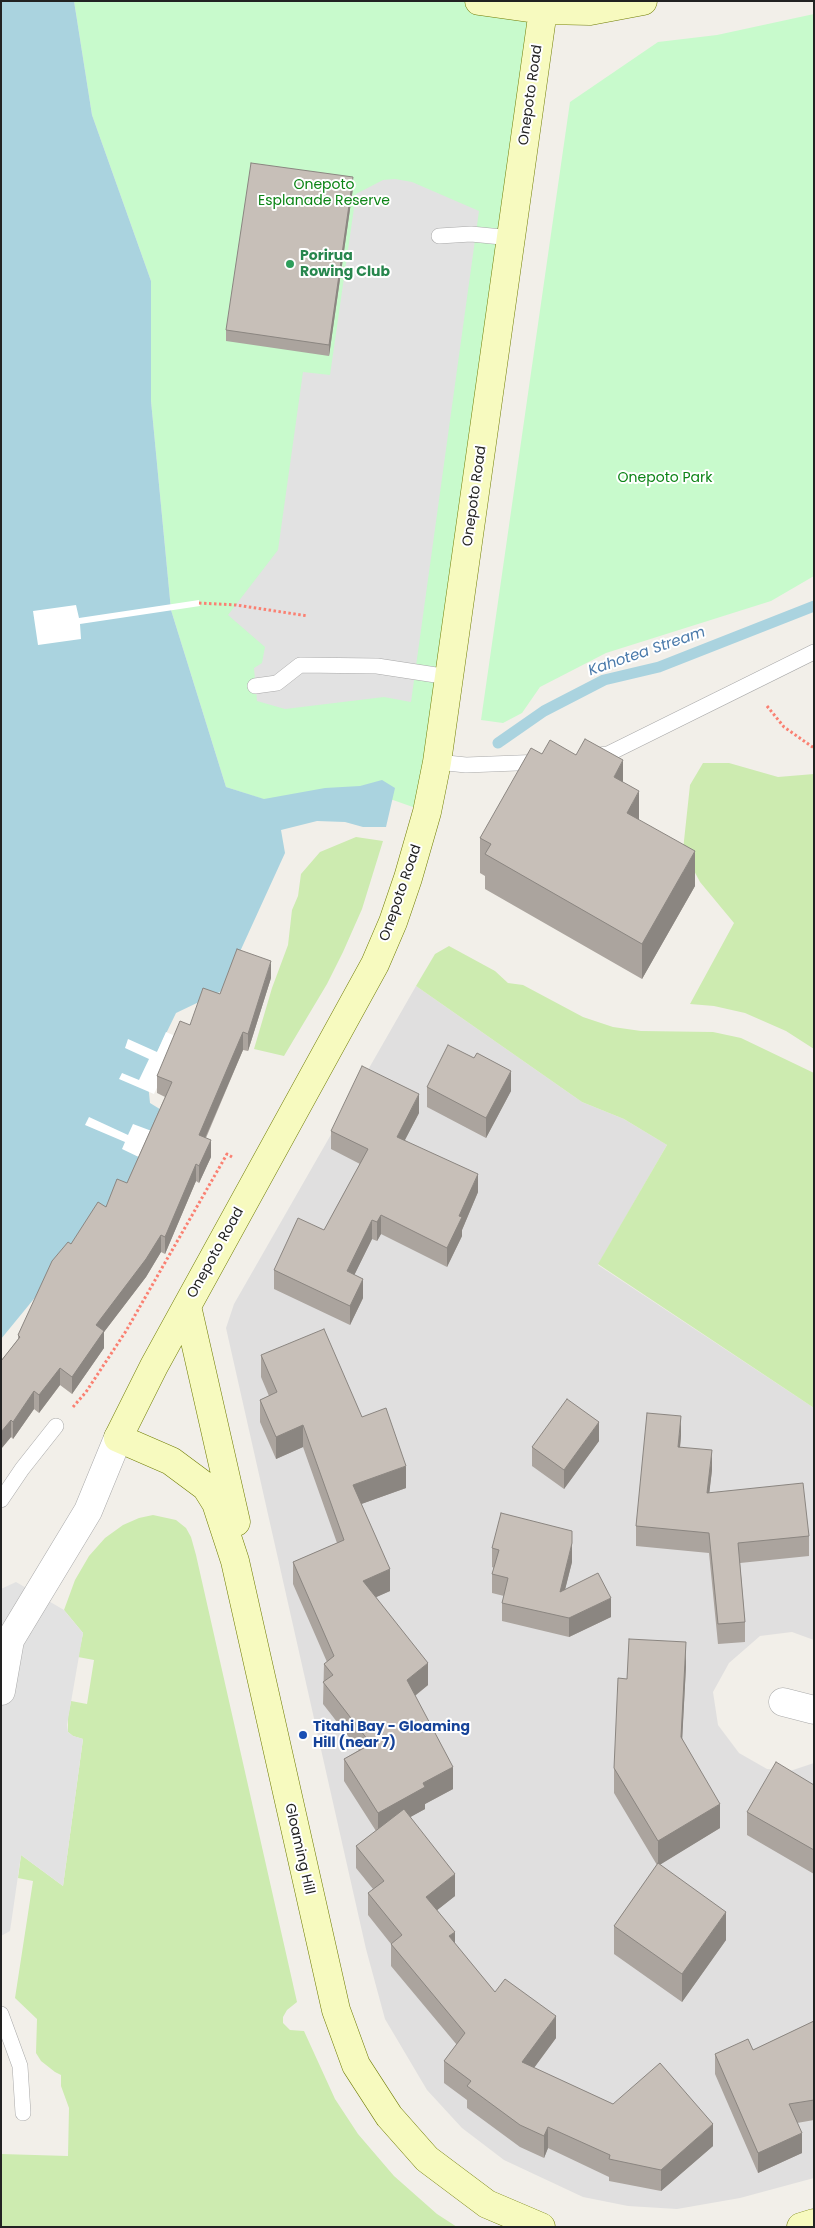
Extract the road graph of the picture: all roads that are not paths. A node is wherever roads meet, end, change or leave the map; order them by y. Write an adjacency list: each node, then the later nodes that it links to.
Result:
1 (479, 1): 3 (street)
2 (643, 1): 3 (street)
3 (543, 10): 5 (street, Onepoto Road)
4 (439, 236): 5 (lane)
5 (512, 238): 7 (street, Onepoto Road)
6 (814, 652): 9 (lane)
7 (450, 677): 8 (lane); 11 (street, Onepoto Road)
8 (255, 686)
9 (572, 758)
10 (553, 760): 11 (lane)
11 (437, 762): 12 (street, Onepoto Road)
12 (187, 1306): 14 (street, Onepoto Road); 16 (street)
13 (56, 1426): 15 (lane)
14 (118, 1438): 16 (street, Gloaming Hill); 17 (street, Onepoto Road)
15 (1, 1500)
16 (235, 1561): 24 (street, Gloaming Hill)
17 (6, 1635): 18 (street, Onepoto Road)
18 (1, 1690)
19 (783, 1702): 20 (street)
20 (814, 1710)
21 (1, 2014): 22 (lane)
22 (23, 2113)
23 (814, 2223): 25 (street)
24 (541, 2227)
25 (801, 2227)

